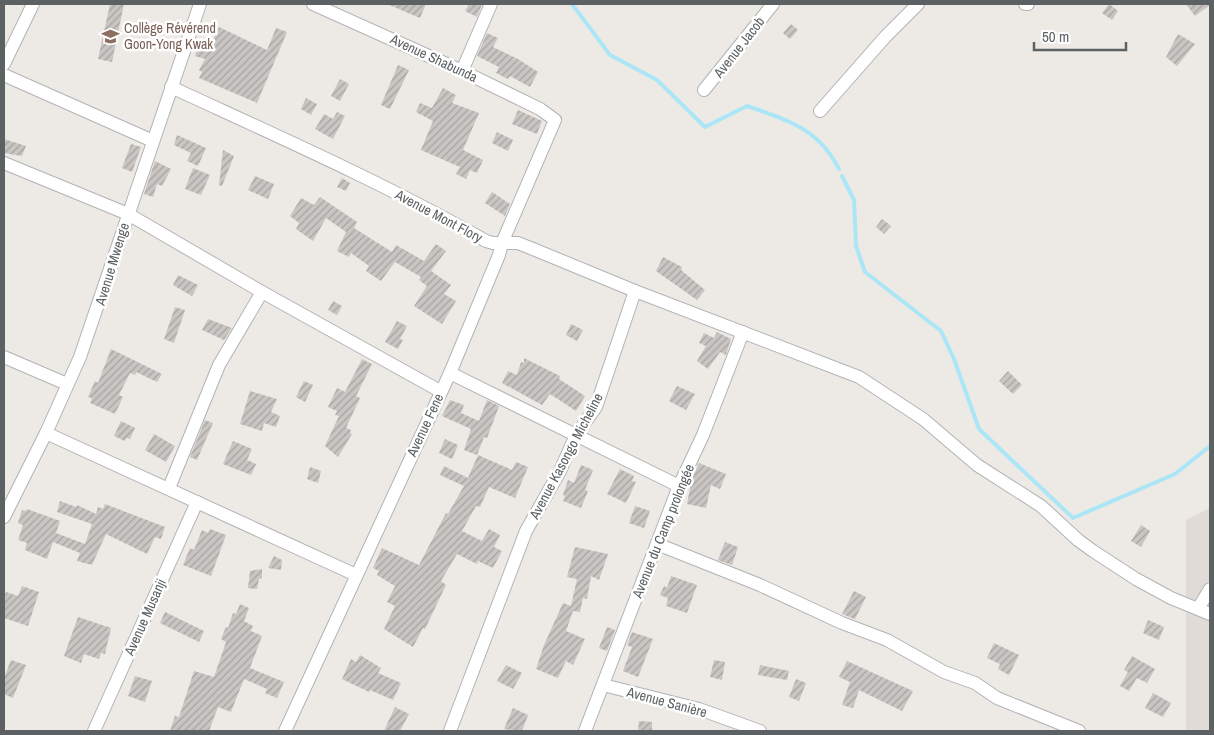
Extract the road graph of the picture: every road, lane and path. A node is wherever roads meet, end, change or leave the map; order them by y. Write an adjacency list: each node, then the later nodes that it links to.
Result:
1 (33, 4): 7 (street)
2 (200, 4): 10 (street, Avenue Mwenge)
3 (313, 4): 8 (street, Avenue Shabunda)
4 (491, 4): 8 (street)
5 (773, 4): 11 (street, Avenue Jacob)
6 (918, 4): 12 (street)
7 (4, 64)
8 (462, 70): 13 (street, Avenue Shabunda)
9 (4, 75): 14 (street)
10 (171, 87): 14 (street, Avenue Mwenge); 17 (street, Avenue Mont Flory)
11 (704, 90)
12 (820, 111)
13 (553, 117): 17 (street, Avenue Fene)
14 (152, 140): 16 (street, Avenue Mwenge)
15 (4, 163): 16 (street)
16 (128, 214): 19 (street); 23 (street, Avenue Mwenge)
17 (502, 243): 18 (street, Avenue Mont Flory); 22 (street, Avenue Fene)
18 (635, 291): 20 (street, Avenue Mont Flory); 26 (street, Avenue Kasongo Micheline)
19 (262, 292): 24 (street); 28 (street)
20 (744, 332): 27 (street, Avenue du Camp prolongée); 34 (street, Avenue Mont Flory)
21 (4, 357): 23 (street)
22 (450, 373): 24 (street, Avenue Fene); 26 (street)
23 (67, 384): 25 (street, Avenue Mwenge)
24 (440, 391): 32 (street, Avenue Fene)
25 (46, 433): 28 (street); 30 (street, Avenue Mwenge)
26 (576, 435): 27 (street); 39 (street, Avenue Kasongo Micheline)
27 (680, 486): 31 (street, Avenue du Camp prolongée)
28 (169, 488): 29 (street)
29 (197, 502): 32 (street); 37 (street, Avenue Musanji)
30 (4, 516)
31 (657, 544): 36 (street, Avenue du Camp prolongée); 42 (street)
32 (356, 575): 38 (street, Avenue Fene)
33 (1210, 589): 34 (street)
34 (1199, 607): 35 (street, Avenue Mont Flory)
35 (1210, 614)
36 (603, 684): 40 (street, Avenue du Camp prolongée); 41 (street, Avenue Sanière)
37 (94, 731)
38 (285, 731)
39 (450, 731)
40 (585, 731)
41 (760, 731)
42 (1079, 731)

